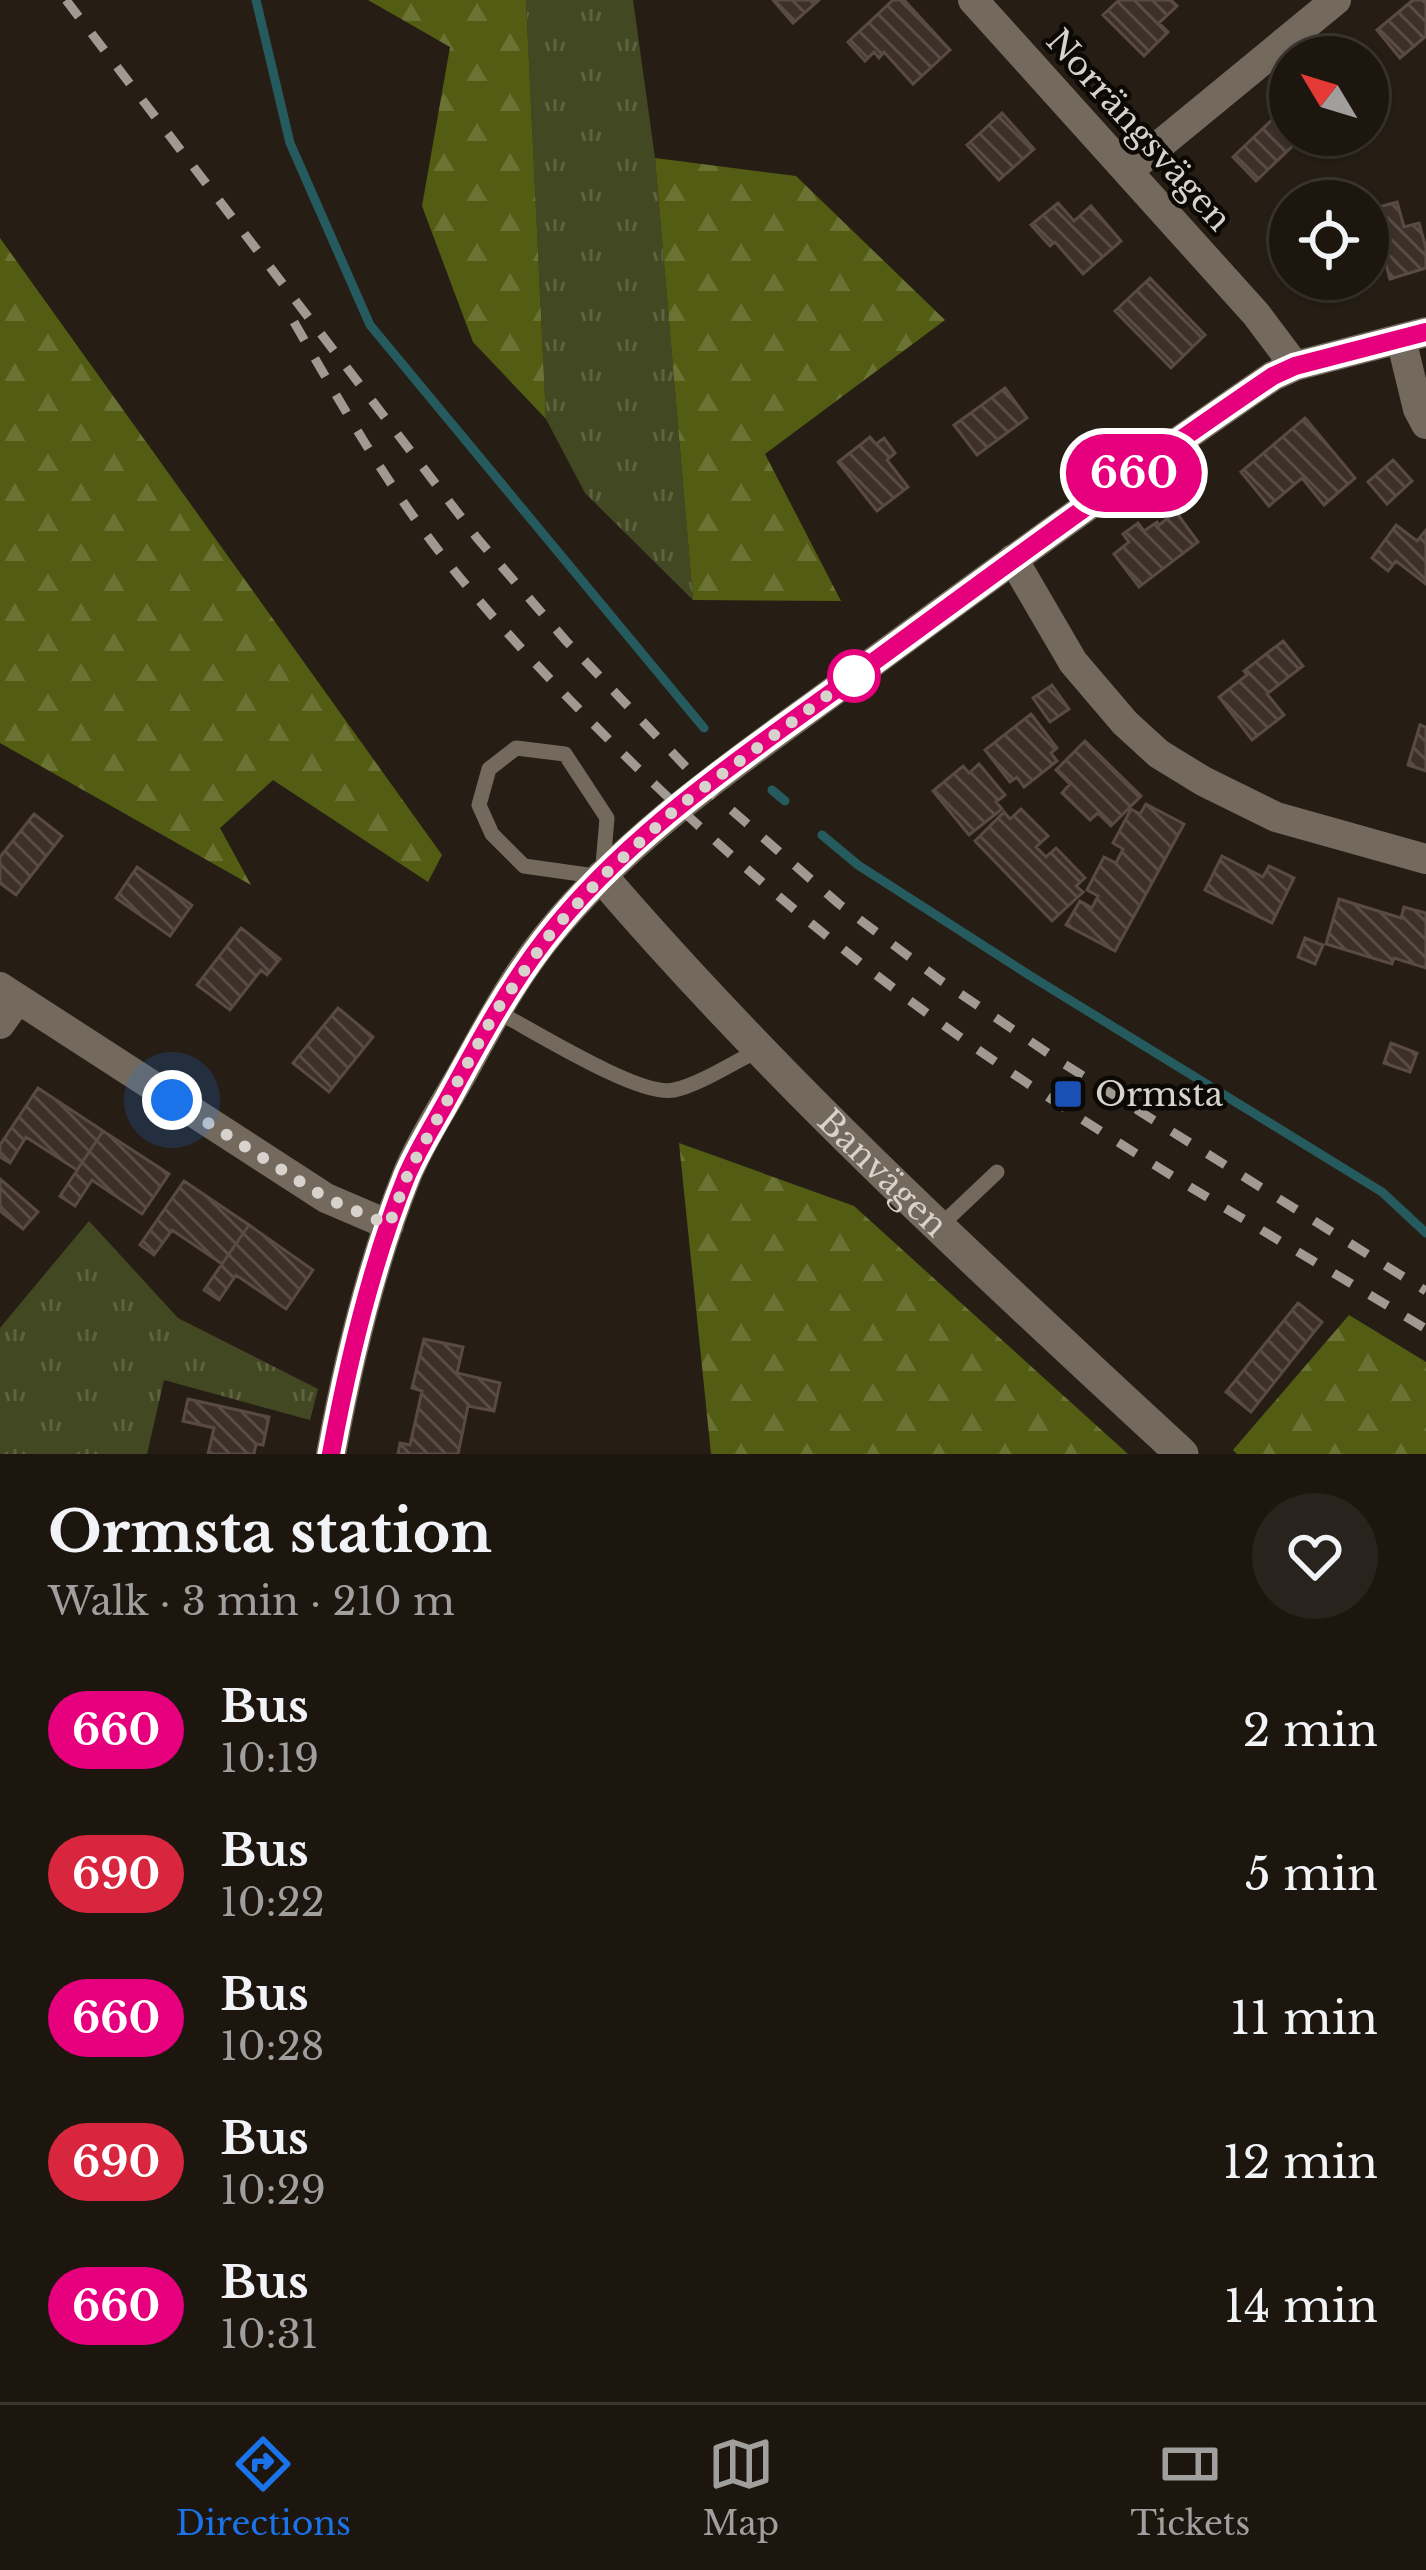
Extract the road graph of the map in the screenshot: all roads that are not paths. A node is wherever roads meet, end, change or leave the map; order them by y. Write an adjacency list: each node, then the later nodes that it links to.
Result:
1 (973, 0): 3 (street, Norrängsvägen)
2 (1336, 0): 3 (street)
3 (1129, 171): 5 (street, Norrängsvägen)
4 (1413, 336): 5 (street); 6 (street)
5 (1295, 366): 7 (street)
6 (1426, 424)
7 (1013, 559): 8 (street); 9 (street)
8 (1426, 859)
9 (602, 877): 9 (lane); 11 (street); 12 (street, Banvägen)
10 (6, 1004): 14 (street)
11 (496, 1011): 12 (lane); 14 (street)
12 (759, 1049): 15 (street, Banvägen)
13 (997, 1172): 15 (lane)
14 (389, 1225): 16 (street)
15 (938, 1228): 17 (street, Banvägen)
16 (331, 1454)
17 (1182, 1454)

